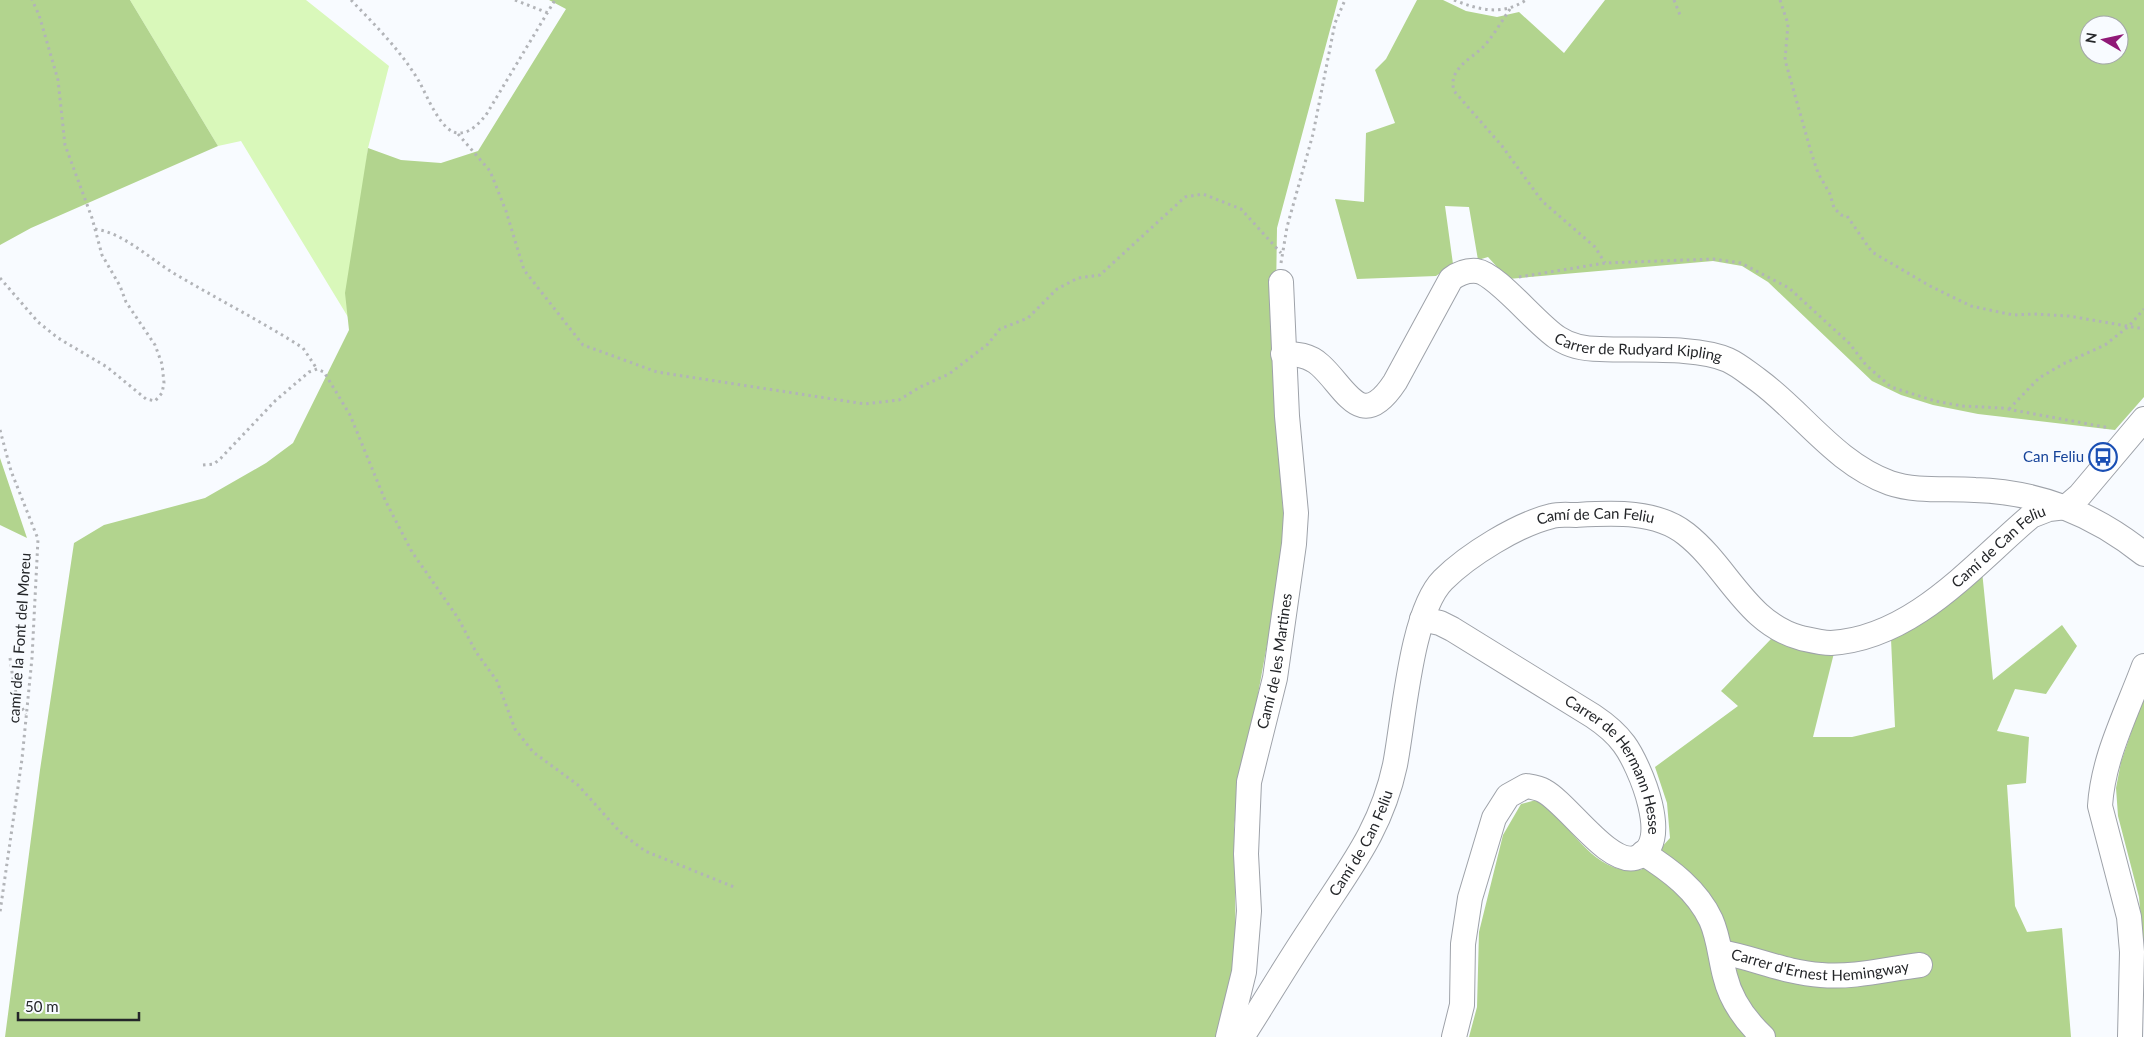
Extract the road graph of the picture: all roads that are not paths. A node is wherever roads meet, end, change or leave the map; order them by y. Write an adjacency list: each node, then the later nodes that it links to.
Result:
1 (1281, 282): 2 (street, Camí de les Martines)
2 (1283, 354): 4 (street, Carrer de Rudyard Kipling); 11 (street, Camí de les Martines)
3 (2138, 426): 4 (street, Camí de Can Feliu)
4 (2066, 506): 5 (street, Carrer de Rudyard Kipling); 6 (street, Camí de Can Feliu)
5 (2144, 554)
6 (1422, 619): 8 (street, Carrer de Hermann Hesse); 12 (street, Camí de Can Feliu)
7 (2144, 666): 15 (street)
8 (1643, 853): 9 (street, Carrer d'Ernest Hemingway); 13 (street, Carrer de Hermann Hesse)
9 (1721, 952): 10 (street, Carrer d'Ernest Hemingway); 14 (street, Carrer d'Ernest Hemingway)
10 (1920, 965)
11 (1228, 1037)
12 (1242, 1037)
13 (1454, 1037)
14 (1763, 1037)
15 (2130, 1037)

